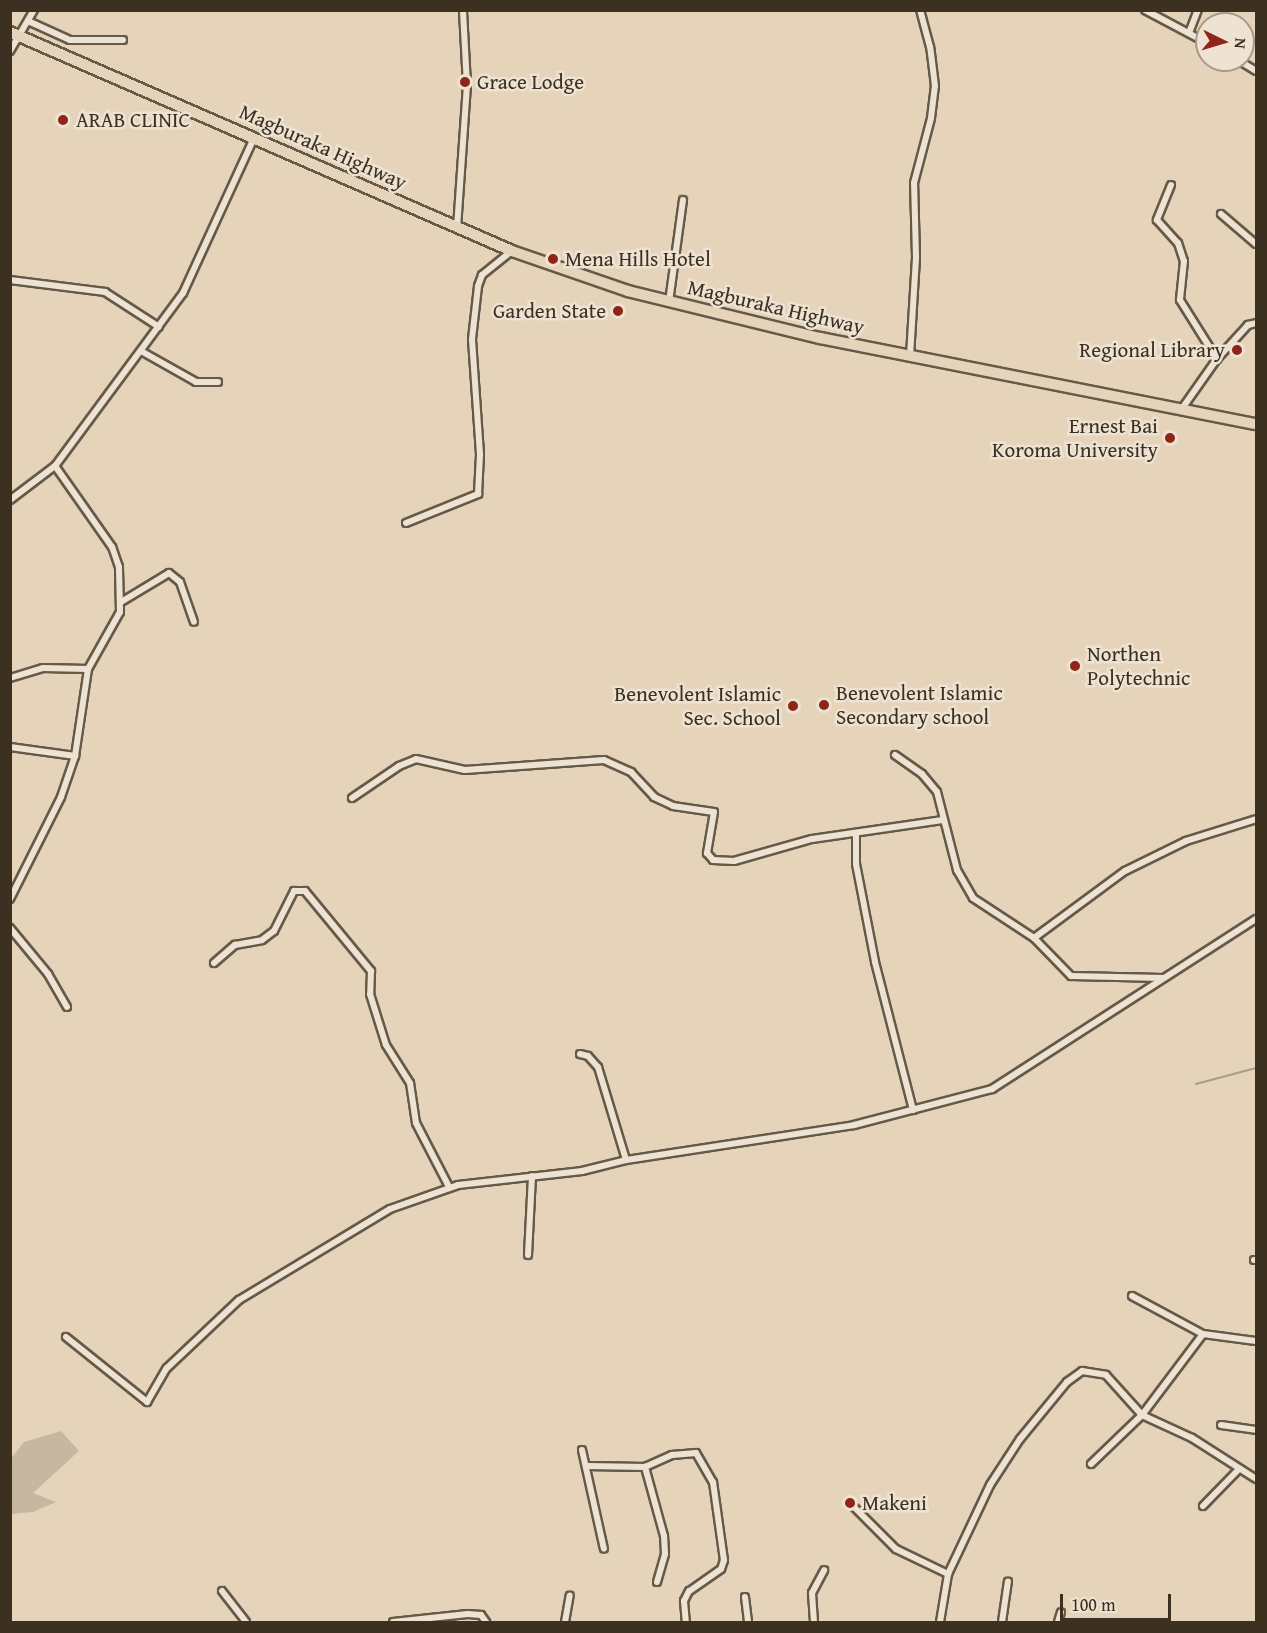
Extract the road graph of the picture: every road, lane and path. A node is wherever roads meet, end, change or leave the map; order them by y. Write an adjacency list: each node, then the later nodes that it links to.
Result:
1 (34, 10): 6 (street)
2 (463, 10): 16 (street)
3 (920, 10): 24 (street)
4 (1145, 10): 7 (street)
5 (1198, 10): 7 (street)
6 (28, 21): 8 (street); 10 (street)
7 (1189, 33): 9 (street)
8 (15, 34): 11 (street); 12 (main road, Magburaka Highway)
9 (1195, 36)
10 (123, 40)
11 (10, 51)
12 (254, 138): 16 (main road, Magburaka Highway); 22 (street)
13 (1171, 185): 25 (street)
14 (683, 201): 20 (street)
15 (1221, 214): 17 (street)
16 (457, 228): 18 (main road, Magburaka Highway)
17 (1257, 244)
18 (512, 251): 20 (main road, Magburaka Highway); 31 (street)
19 (10, 280): 22 (street)
20 (669, 303): 24 (main road, Magburaka Highway)
21 (1257, 323): 25 (street)
22 (159, 327): 23 (street)
23 (141, 351): 26 (street); 29 (street)
24 (909, 357): 27 (main road, Magburaka Highway)
25 (1217, 359): 27 (street)
26 (218, 382)
27 (1181, 410): 28 (main road, Magburaka Highway)
28 (1257, 424)
29 (55, 466): 30 (street); 32 (street)
30 (10, 500)
31 (406, 523)
32 (121, 602): 33 (street); 34 (street)
33 (194, 622)
34 (88, 669): 35 (street); 38 (street)
35 (10, 678)
36 (10, 747): 38 (street)
37 (895, 755): 41 (street)
38 (75, 756): 43 (street)
39 (352, 798): 42 (street)
40 (1257, 819): 47 (street)
41 (944, 820): 42 (street); 47 (street)
42 (856, 834): 52 (street)
43 (13, 885): 44 (street)
44 (10, 899)
45 (1257, 919): 49 (street)
46 (10, 928): 50 (street)
47 (1034, 938): 49 (street)
48 (214, 963): 55 (street)
49 (1163, 978): 52 (street)
50 (67, 1006)
51 (580, 1054): 53 (street)
52 (913, 1110): 53 (street)
53 (626, 1160): 54 (street)
54 (532, 1176): 55 (street); 56 (street)
55 (449, 1187): 59 (street)
56 (528, 1255)
57 (1132, 1296): 58 (street)
58 (1203, 1334): 60 (street); 61 (street)
59 (66, 1337)
60 (1257, 1341)
61 (1142, 1415): 65 (street); 68 (street); 74 (street)
62 (1221, 1425): 63 (street)
63 (1257, 1430)
64 (582, 1450): 66 (street)
65 (1091, 1464)
66 (587, 1466): 67 (street); 72 (street)
67 (645, 1467): 76 (street); 85 (street)
68 (1239, 1469): 69 (street); 70 (street)
69 (1257, 1479)
70 (1203, 1506)
71 (855, 1509): 74 (street)
72 (604, 1548)
73 (824, 1570): 87 (street)
74 (948, 1574): 88 (street)
75 (1008, 1581): 89 (street)
76 (657, 1582)
77 (222, 1591): 82 (street)
78 (570, 1595): 84 (street)
79 (745, 1598): 86 (street)
80 (1061, 1612): 90 (street)
81 (393, 1622): 83 (street)
82 (246, 1623)
83 (486, 1623)
84 (565, 1623)
85 (686, 1623)
86 (748, 1623)
87 (814, 1623)
88 (940, 1623)
89 (1002, 1623)
90 (1058, 1623)

